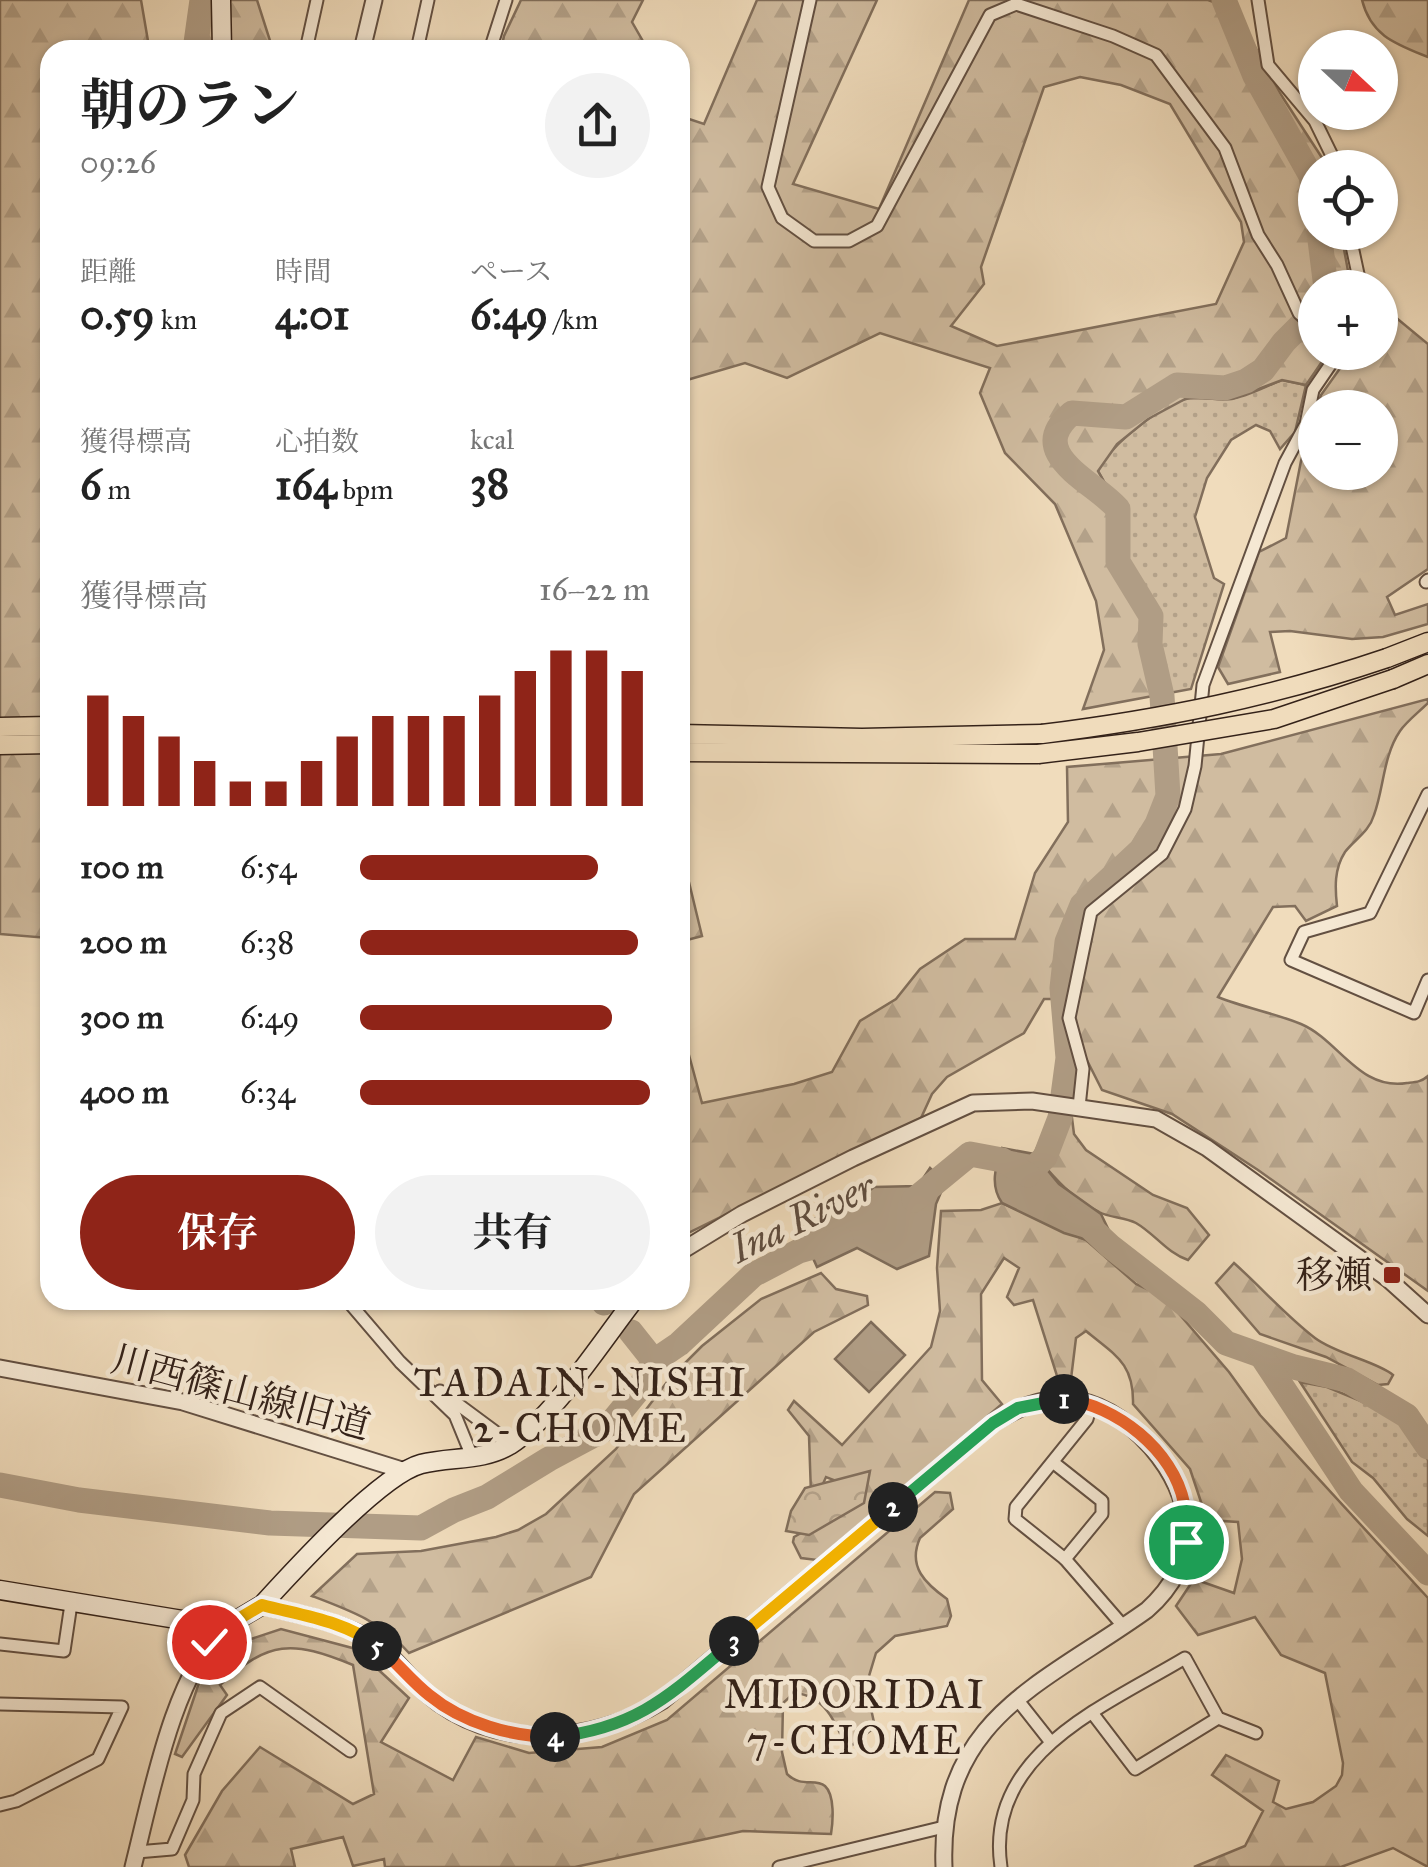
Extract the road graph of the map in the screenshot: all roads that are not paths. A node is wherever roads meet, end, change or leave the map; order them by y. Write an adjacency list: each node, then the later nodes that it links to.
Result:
1 (221, 0): 8 (main road)
2 (317, 0): 9 (street)
3 (374, 0): 10 (street)
4 (428, 0): 11 (street)
5 (506, 0): 12 (street)
6 (810, 0): 14 (street)
7 (1258, 0): 13 (street)
8 (222, 40)
9 (308, 40)
10 (364, 40)
11 (419, 40)
12 (493, 40)
13 (1329, 150)
14 (1298, 311)
15 (1327, 370): 26 (street)
16 (1428, 642): 20 (main road, bridge)
17 (1428, 664): 23 (main road, bridge)
18 (40, 726): 19 (main road)
19 (0, 727)
20 (690, 734)
21 (40, 744): 22 (main road)
22 (0, 745)
23 (690, 752)
24 (1428, 794): 25 (street)
25 (1428, 980)
26 (1067, 1106): 27 (street); 30 (street)
27 (690, 1246)
28 (356, 1310): 31 (street)
29 (626, 1310): 34 (main road)
30 (1428, 1315)
31 (400, 1362): 34 (street); 35 (street)
32 (0, 1368): 37 (street, 川西篠山線旧道)
33 (1091, 1404): 36 (street); 41 (street); 43 (street)
34 (506, 1446): 35 (main road)
35 (473, 1458): 37 (main road)
36 (1054, 1463): 38 (street); 38 (street)
37 (405, 1472): 41 (main road)
38 (1065, 1559): 43 (street)
39 (0, 1590): 40 (main road)
40 (71, 1604): 42 (main road); 44 (street)
41 (262, 1605): 42 (main road)
42 (225, 1627): 54 (street)
43 (1124, 1627): 45 (street)
44 (0, 1644)
45 (1016, 1698): 50 (street); 53 (street)
46 (0, 1704): 52 (street)
47 (1093, 1714): 48 (street); 48 (street); 50 (street)
48 (1218, 1718): 49 (street)
49 (1256, 1733)
50 (1050, 1741): 57 (street)
51 (350, 1751): 54 (street)
52 (0, 1805)
53 (944, 1827): 55 (street); 56 (street)
54 (135, 1860)
55 (788, 1866)
56 (944, 1867)
57 (1000, 1867)

